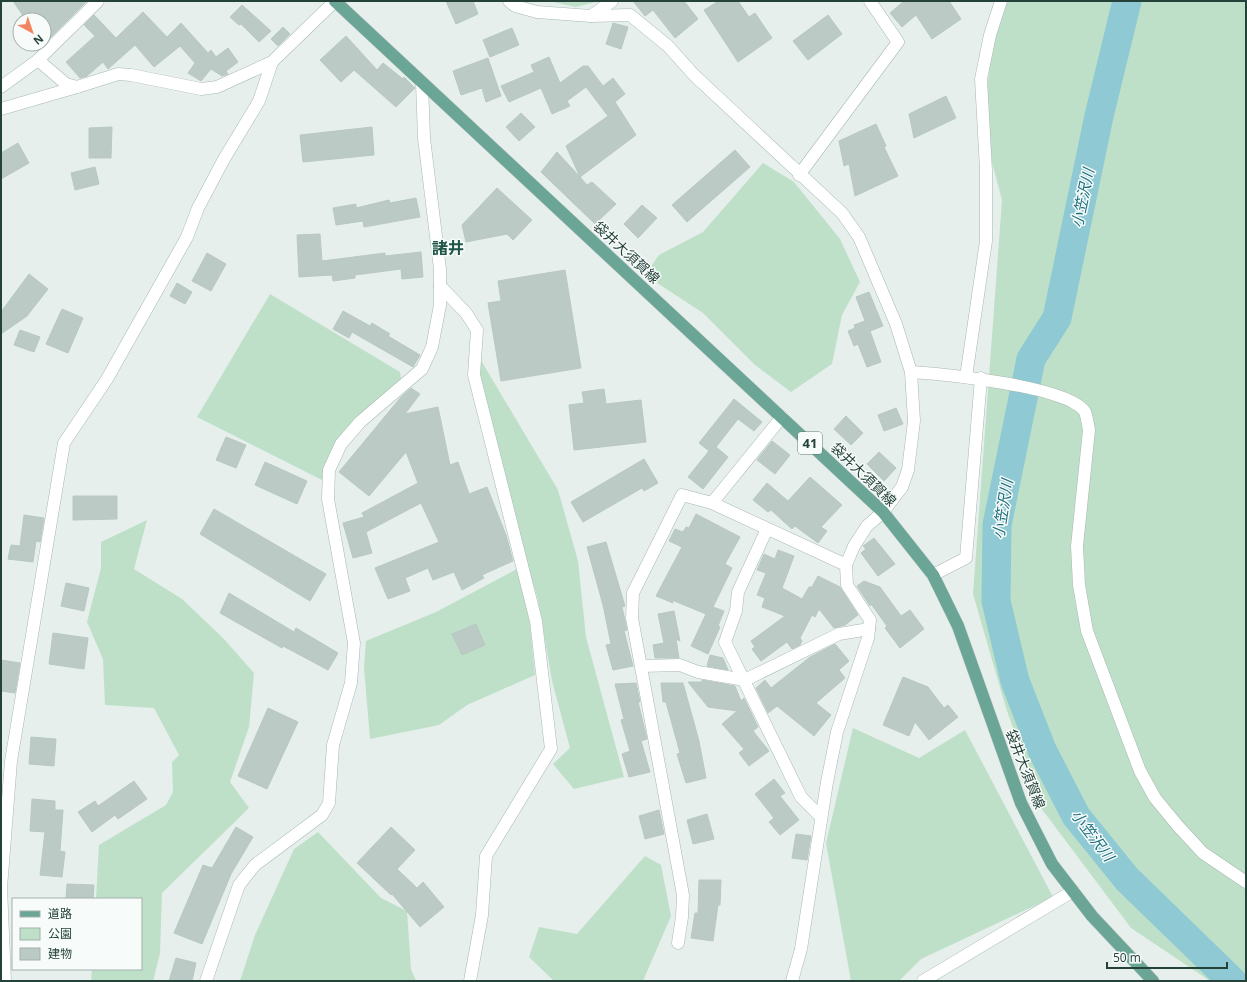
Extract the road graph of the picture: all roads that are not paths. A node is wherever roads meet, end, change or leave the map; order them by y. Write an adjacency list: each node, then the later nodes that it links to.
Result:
1 (98, 1): 8 (street)
2 (335, 1): 9 (street); 10 (main road, 袋井大須賀線 / 41)
3 (509, 1): 7 (street)
4 (612, 1): 7 (street)
5 (870, 1): 14 (street)
6 (1001, 1): 17 (street)
7 (591, 16): 14 (street)
8 (38, 60): 11 (street); 12 (street)
9 (272, 62): 12 (street); 32 (street)
10 (422, 82): 15 (street); 19 (main road, 袋井大須賀線 / 41)
11 (1, 87)
12 (77, 87): 13 (street)
13 (1, 109)
14 (799, 175): 16 (street)
15 (440, 286): 33 (street); 34 (street)
16 (911, 372): 17 (street); 21 (street)
17 (966, 377): 18 (street)
18 (981, 378): 24 (street); 29 (street)
19 (782, 417): 20 (street); 21 (main road, 袋井大須賀線 / 41)
20 (712, 503): 22 (street); 26 (street)
21 (883, 512): 23 (street); 24 (main road, 袋井大須賀線 / 41)
22 (767, 529): 23 (street); 27 (street)
23 (846, 565): 25 (street)
24 (933, 575): 30 (main road, 袋井大須賀線 / 41)
25 (869, 628): 27 (street); 28 (street)
26 (641, 666): 27 (street); 31 (street)
27 (745, 680): 28 (street)
28 (822, 817): 35 (street)
29 (1246, 882)
30 (1073, 891): 36 (street); 37 (main road, 袋井大須賀線 / 41)
31 (678, 943)
32 (5, 981)
33 (206, 981)
34 (470, 981)
35 (792, 981)
36 (923, 981)
37 (1153, 981)

